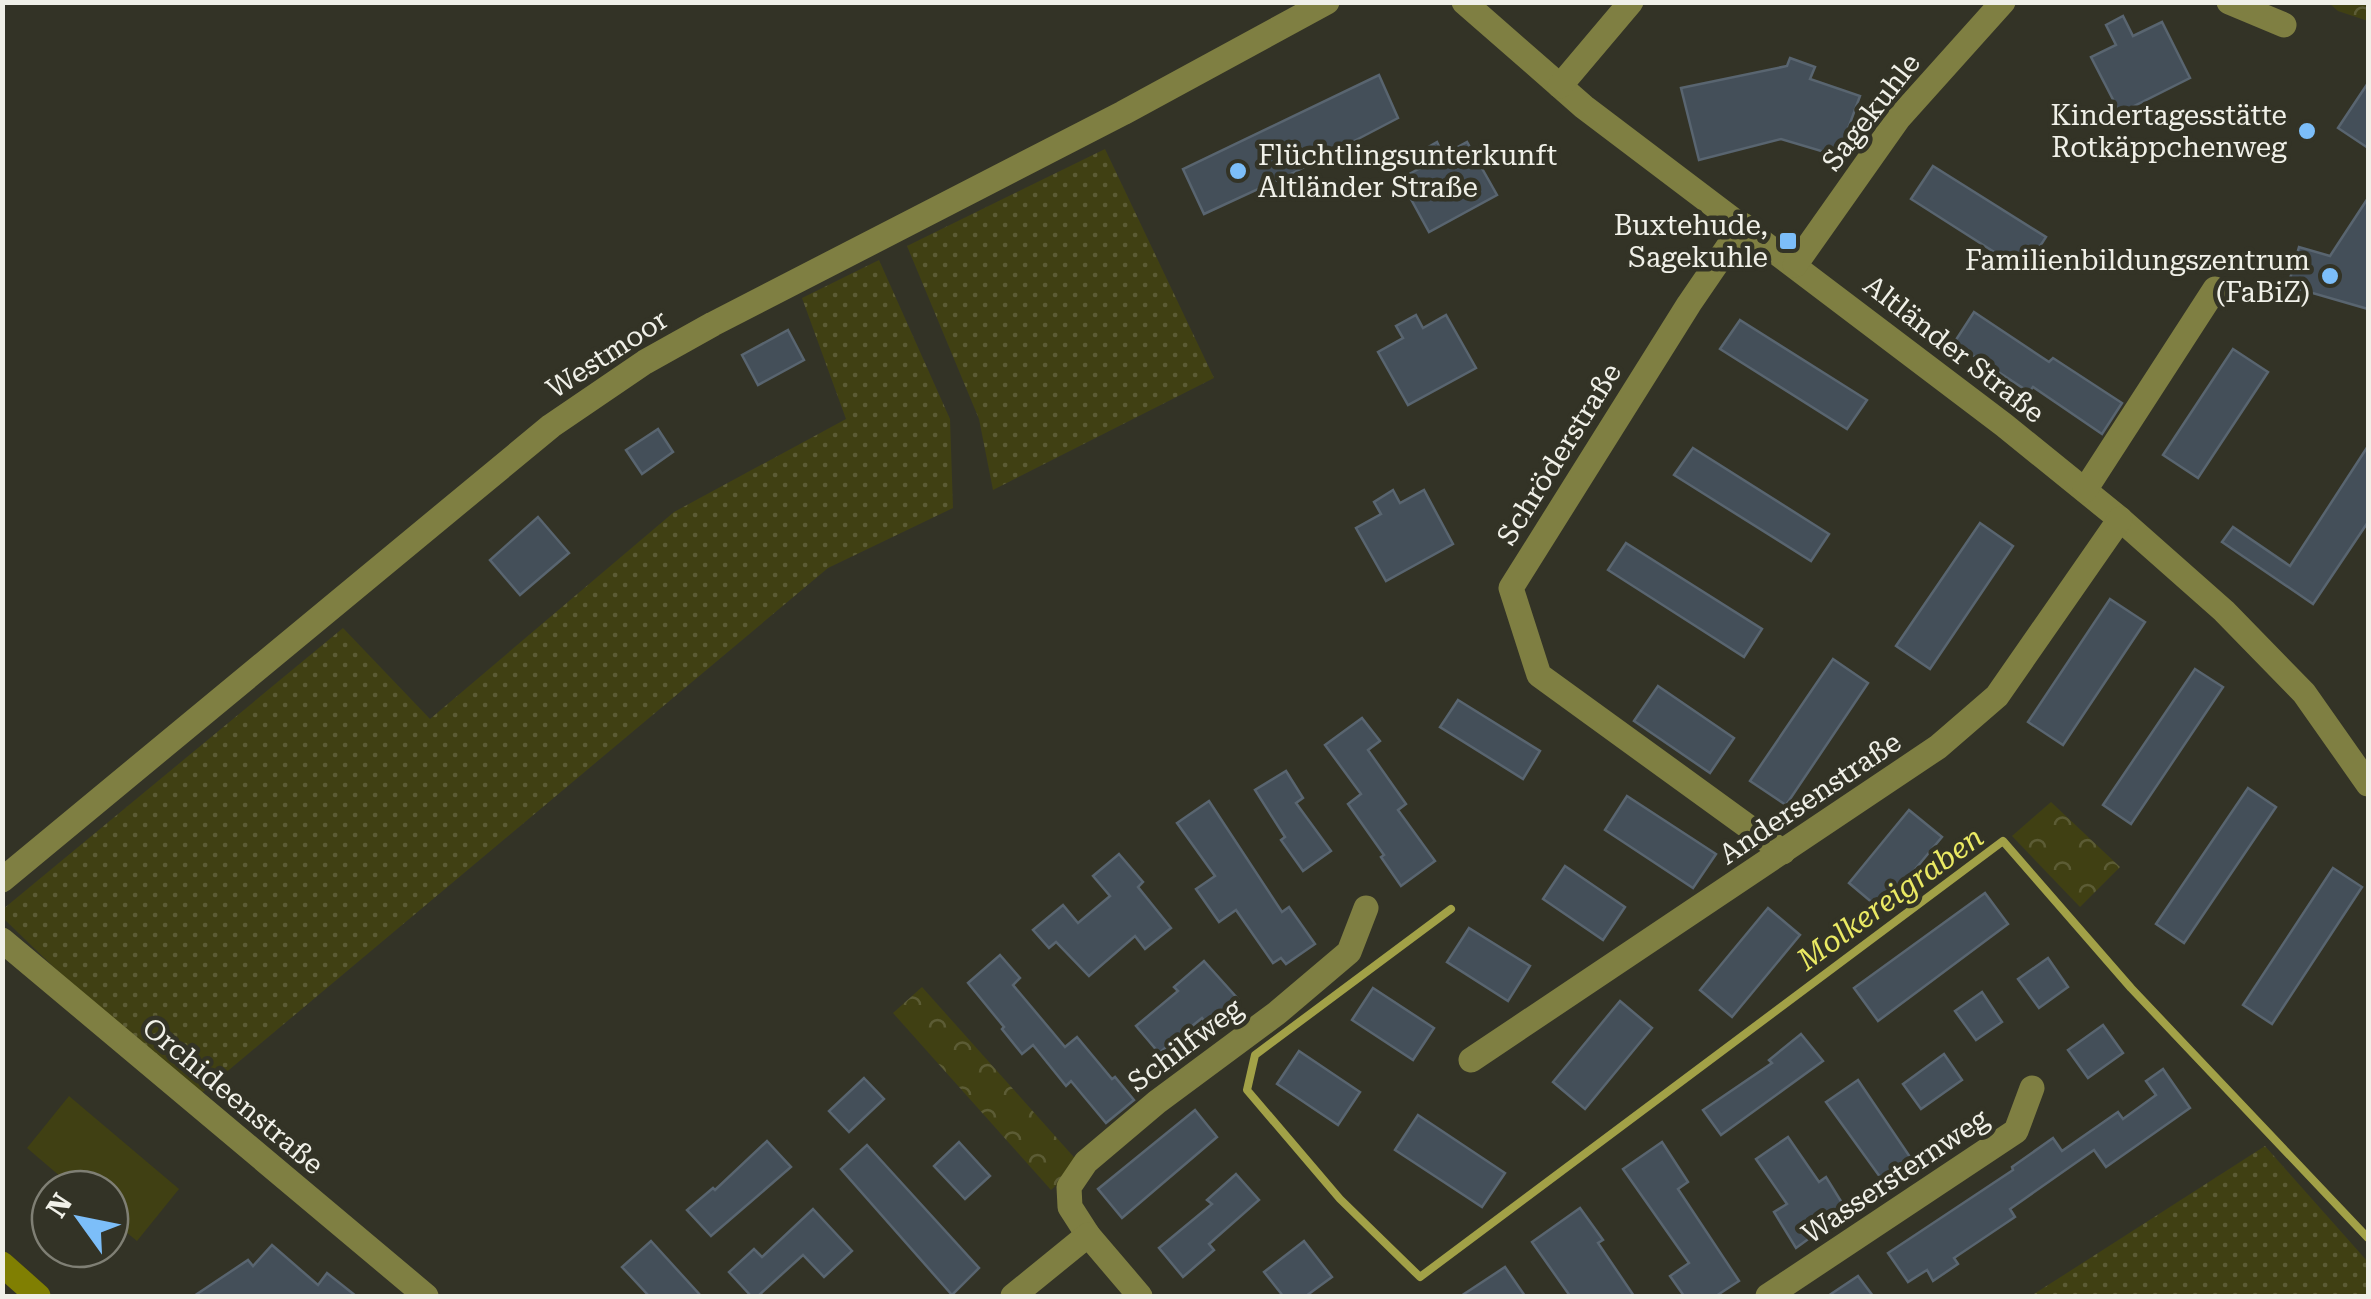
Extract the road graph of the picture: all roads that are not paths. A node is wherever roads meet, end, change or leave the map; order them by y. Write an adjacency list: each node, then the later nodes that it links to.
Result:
1 (1327, 2): 15 (street, Westmoor)
2 (1464, 2): 7 (street, Altländer Straße)
3 (1632, 2): 7 (street)
4 (2002, 2): 9 (street, Sagekuhle)
5 (2228, 2): 6 (street)
6 (2284, 25)
7 (1560, 86): 8 (street, Altländer Straße)
8 (1743, 225): 9 (street, Altländer Straße); 14 (street, Schröderstraße)
9 (1796, 265): 11 (street, Altländer Straße)
10 (2215, 288): 11 (street)
11 (2085, 490): 12 (street, Altländer Straße)
12 (2120, 519): 13 (street, Altländer Straße); 14 (street, Andersenstraße)
13 (2368, 784)
14 (1784, 852): 18 (street, Andersenstraße)
15 (2, 880)
16 (1366, 908): 20 (street, Schilfweg)
17 (2, 940): 21 (street, Orchideenstraße)
18 (1471, 1060)
19 (2032, 1088): 24 (street, Wassersternweg)
20 (1088, 1235): 22 (street); 23 (street)
21 (426, 1296)
22 (1013, 1296)
23 (1140, 1296)
24 (1768, 1296)

